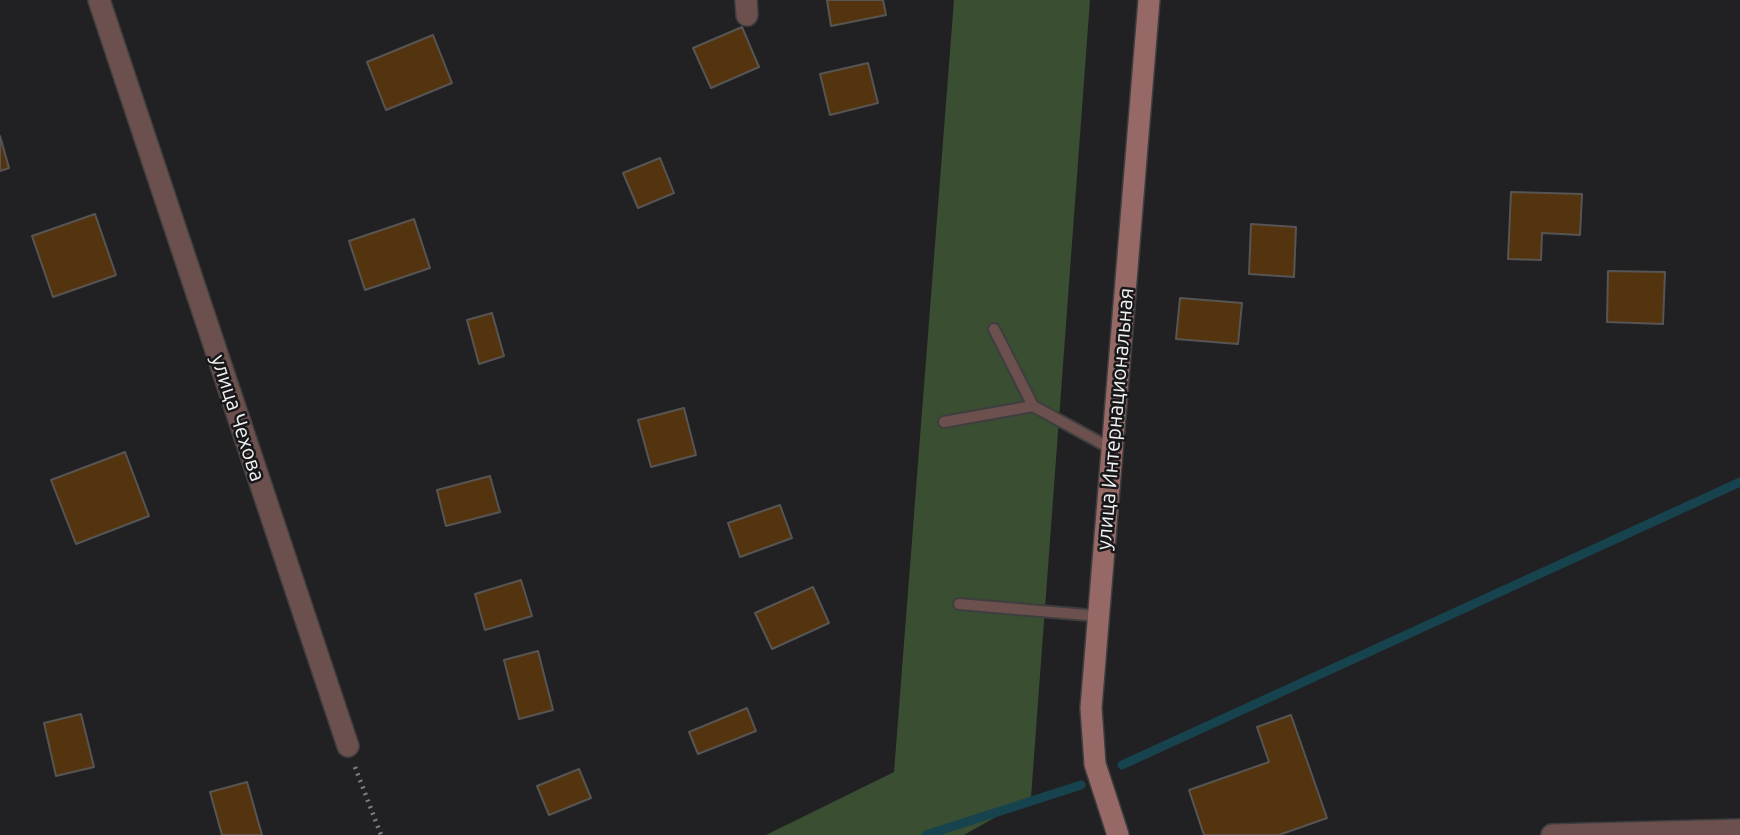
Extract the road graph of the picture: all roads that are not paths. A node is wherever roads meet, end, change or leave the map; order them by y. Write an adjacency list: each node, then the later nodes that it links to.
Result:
1 (99, 0): 9 (street, улица Чехова)
2 (1149, 0): 6 (main road, улица Интернациональная)
3 (994, 329): 4 (lane)
4 (1033, 406): 5 (lane); 6 (lane)
5 (944, 422)
6 (1112, 449): 8 (main road, улица Интернациональная)
7 (958, 604): 8 (lane)
8 (1098, 616): 11 (main road, улица Интернациональная)
9 (348, 746)
10 (1740, 830): 12 (street)
11 (1118, 835)
12 (1552, 835)

